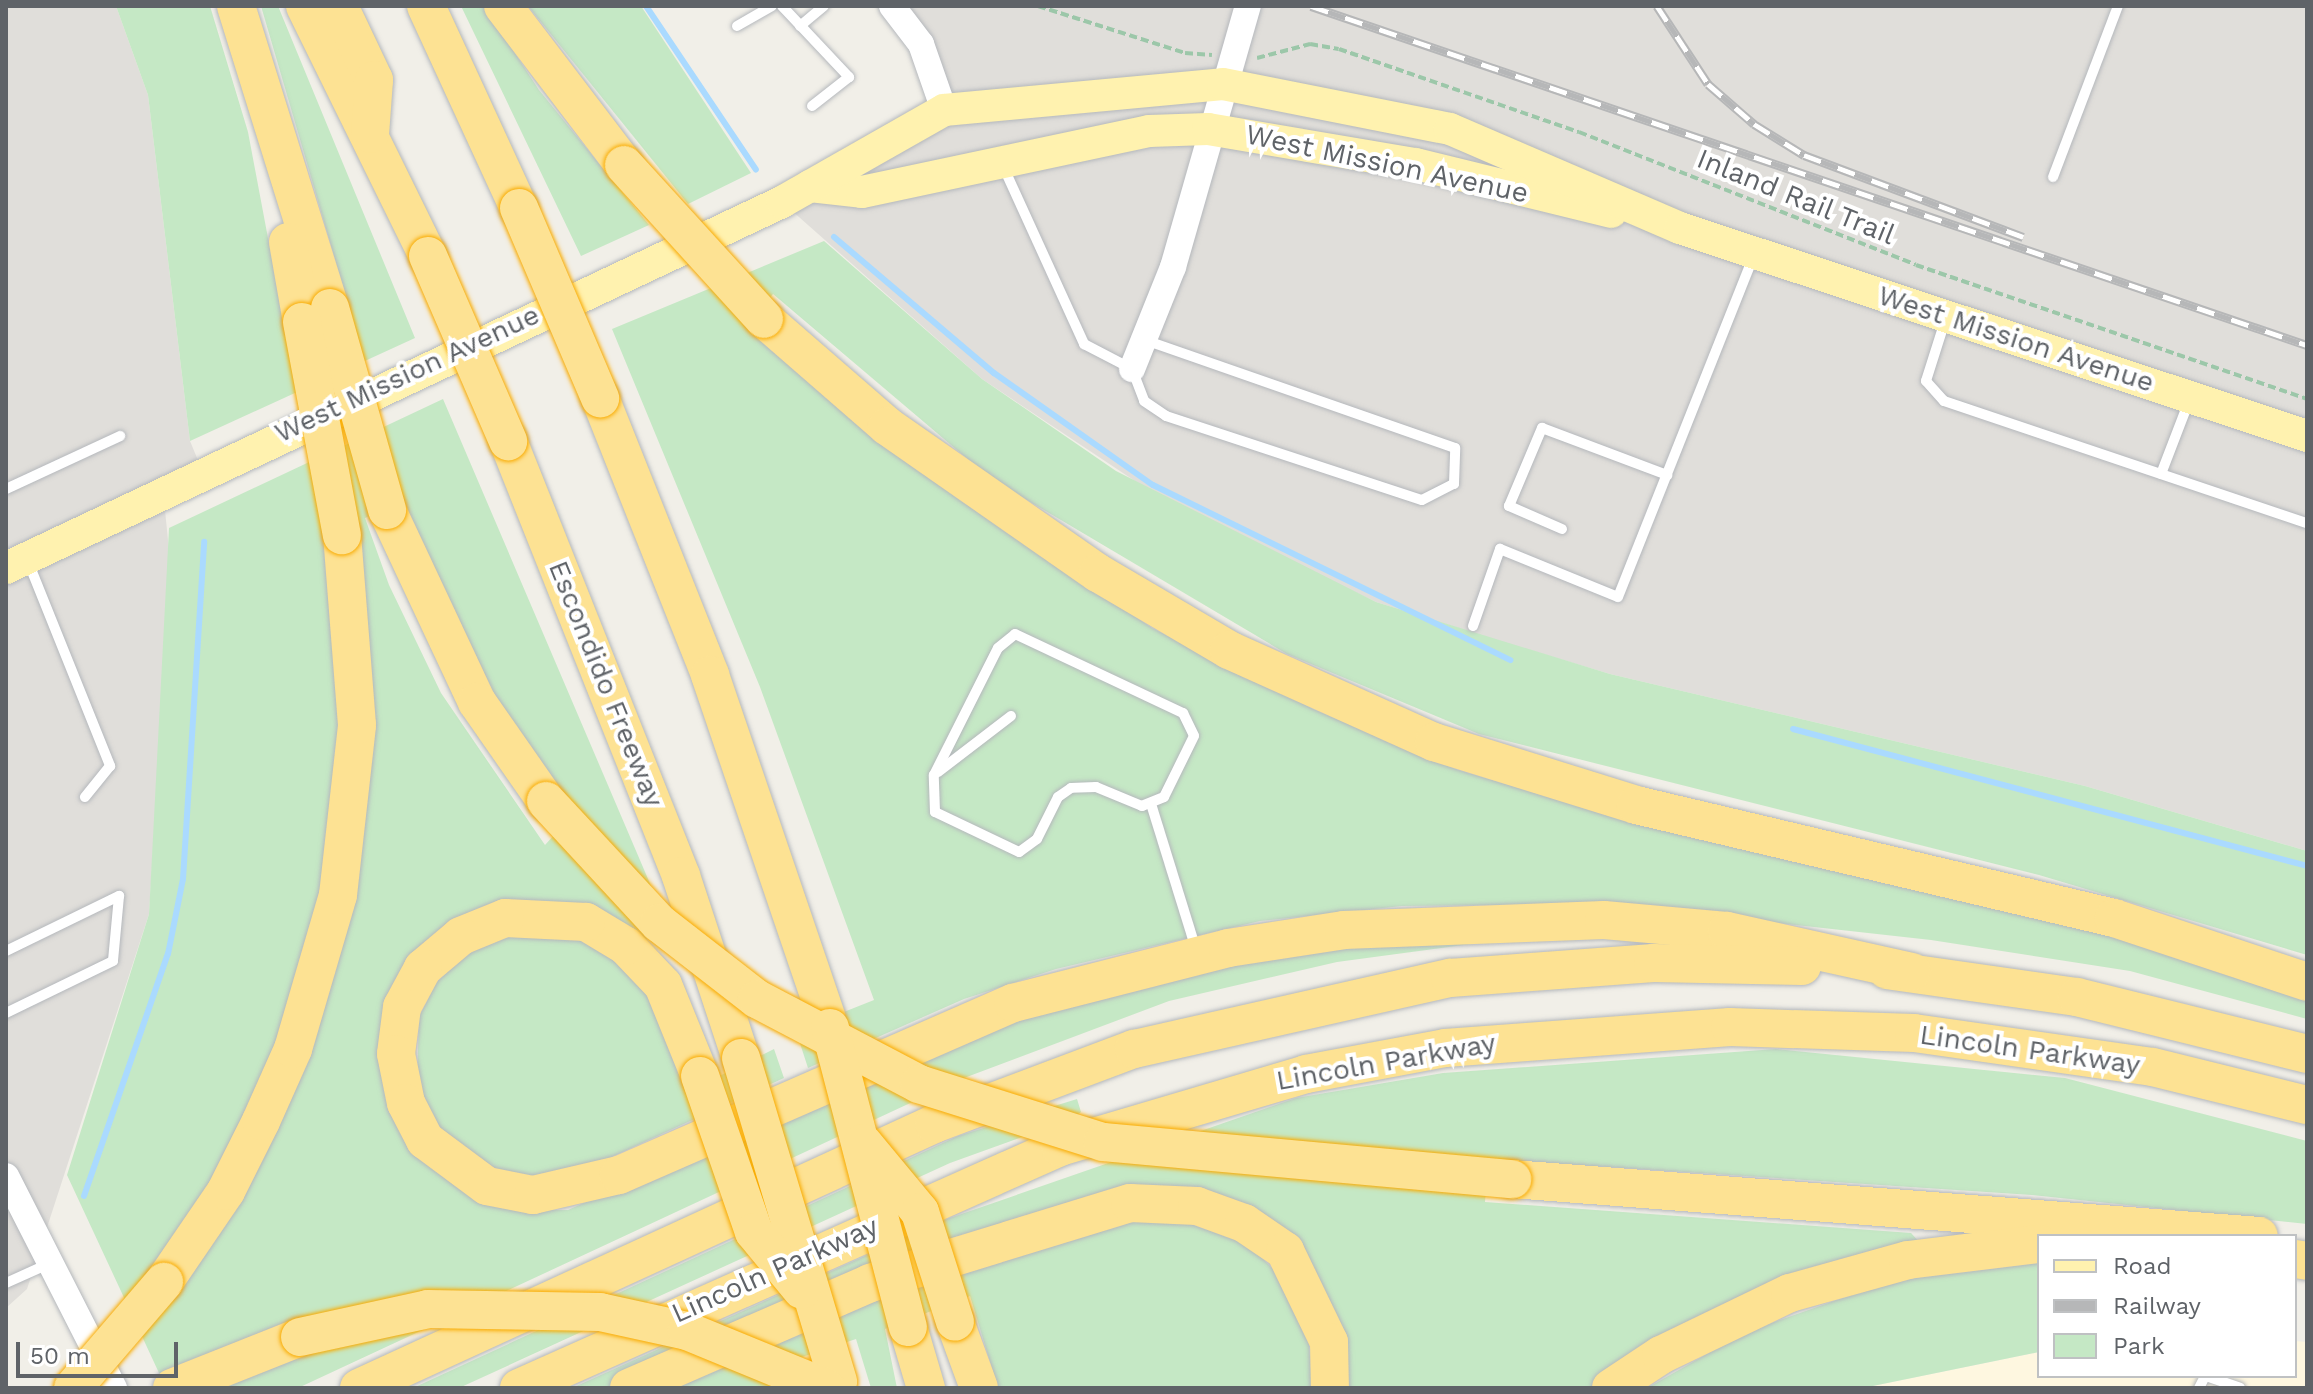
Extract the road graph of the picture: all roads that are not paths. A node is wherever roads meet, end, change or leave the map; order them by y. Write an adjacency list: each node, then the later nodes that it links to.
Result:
1 (236, 6): 24 (highway)
2 (305, 6): 18 (highway, Escondido Freeway)
3 (339, 6): 18 (highway)
4 (426, 6): 49 (highway, bridge)
5 (503, 6): 45 (highway, bridge)
6 (772, 6): 12 (lane)
7 (782, 6): 13 (lane)
8 (824, 6): 13 (lane)
9 (892, 6): 16 (street)
10 (1248, 6): 14 (street)
11 (2118, 6): 20 (lane)
12 (737, 26)
13 (800, 26): 15 (lane)
14 (1223, 84): 16 (main road, West Mission Avenue); 17 (street); 22 (main road, West Mission Avenue)
15 (812, 106)
16 (944, 110): 21 (main road, West Mission Avenue)
17 (1208, 129): 19 (main road, West Mission Avenue); 22 (main road, West Mission Avenue); 26 (street)
18 (370, 134): 55 (highway, Escondido Freeway, bridge)
19 (1002, 162): 21 (main road, West Mission Avenue); 27 (lane)
20 (2053, 177)
21 (810, 186): 36 (main road, West Mission Avenue)
22 (1680, 228): 23 (main road, West Mission Avenue)
23 (1756, 253): 25 (main road, West Mission Avenue); 32 (lane)
24 (316, 315): 51 (highway, bridge); 58 (highway, bridge)
25 (1947, 316): 28 (main road, West Mission Avenue); 31 (lane)
26 (1143, 339): 27 (street); 27 (lane)
27 (1132, 369)
28 (2190, 397): 30 (main road, West Mission Avenue); 31 (lane)
29 (120, 436): 33 (lane)
30 (2307, 436)
31 (2161, 474): 34 (lane)
32 (1667, 475): 35 (lane); 37 (lane)
33 (6, 489)
34 (2307, 523)
35 (1562, 529)
36 (16, 563): 40 (lane)
37 (1473, 626)
38 (1011, 716): 39 (lane)
39 (934, 775): 41 (lane); 41 (lane)
40 (85, 797)
41 (1152, 807): 43 (lane)
42 (6, 951): 46 (lane)
43 (1198, 955): 44 (highway); 55 (highway, bridge)
44 (1912, 972): 47 (highway); 61 (highway)
45 (2307, 982)
46 (6, 1013)
47 (2307, 1054)
48 (2307, 1105): 62 (highway, Lincoln Parkway)
49 (857, 1135): 64 (highway, bridge); 65 (highway, bridge)
50 (6, 1176): 53 (street)
51 (2233, 1234)
52 (2037, 1244): 67 (highway)
53 (50, 1263): 54 (lane); 59 (street)
54 (6, 1283)
55 (812, 1301): 57 (highway, Escondido Freeway, bridge)
56 (2211, 1378): 68 (lane)
57 (834, 1386): 60 (highway, bridge)
58 (73, 1388)
59 (114, 1388)
60 (172, 1388)
61 (359, 1388)
62 (519, 1388)
63 (629, 1388): 66 (highway)
64 (926, 1388)
65 (979, 1388)
66 (1330, 1388)
67 (1611, 1388)
68 (2240, 1388)

